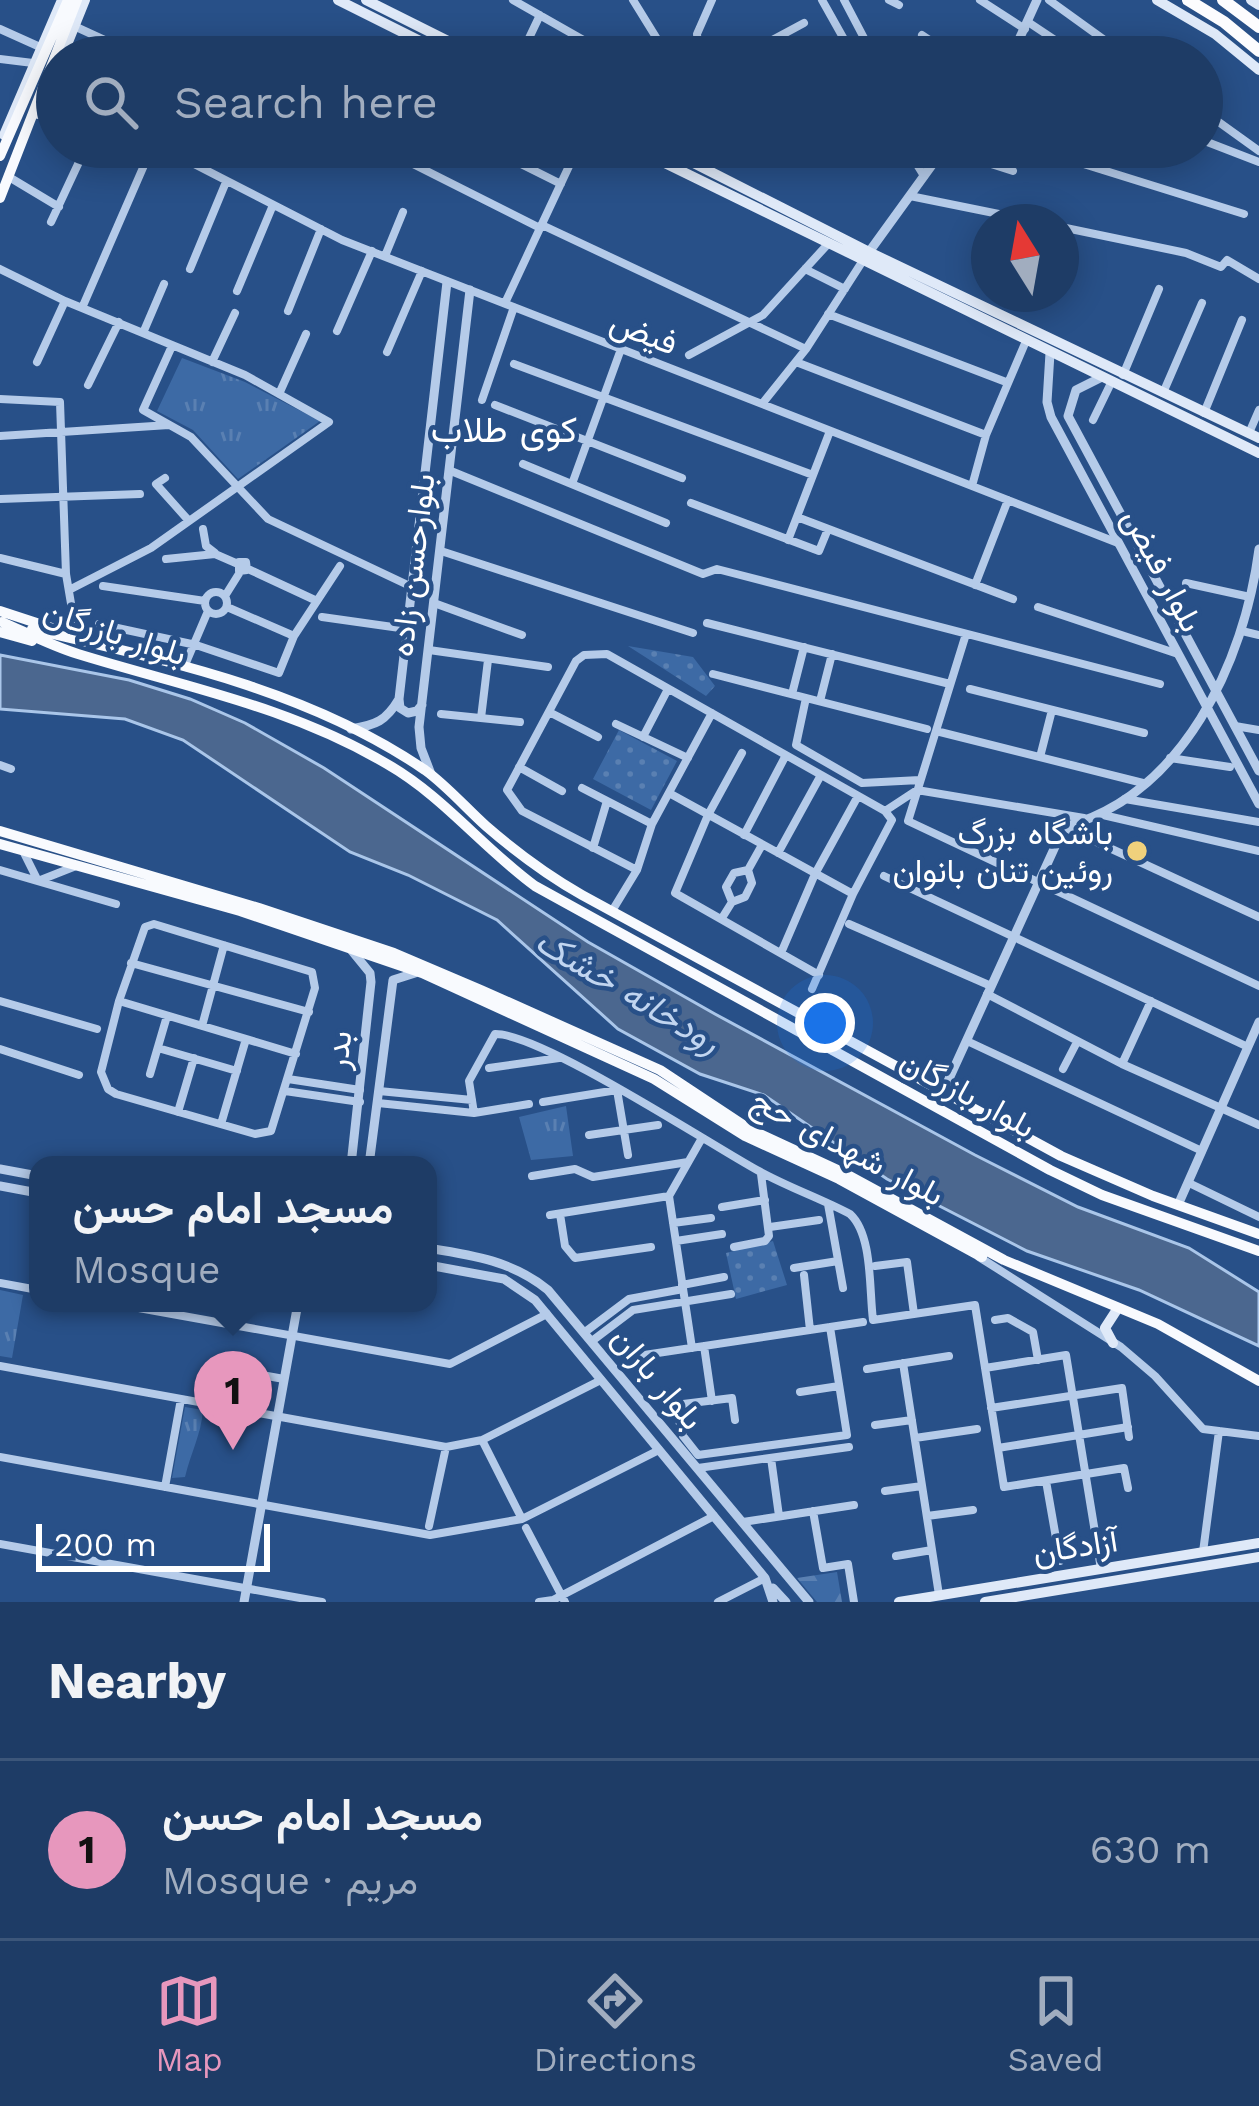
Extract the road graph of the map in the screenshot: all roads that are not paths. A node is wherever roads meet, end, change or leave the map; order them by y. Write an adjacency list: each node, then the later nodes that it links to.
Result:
1 (65, 0): 26 (main road); 27 (main road)
2 (81, 0): 22 (main road); 28 (main road)
3 (338, 0): 31 (main road)
4 (366, 0): 32 (main road)
5 (513, 0): 20 (street)
6 (633, 0): 35 (street)
7 (712, 0): 36 (street)
8 (822, 0): 38 (street)
9 (844, 0): 39 (street)
10 (889, 0): 18 (street)
11 (980, 0): 23 (street)
12 (1036, 0): 23 (street)
13 (1049, 0): 42 (street)
14 (1157, 0): 43 (main road)
15 (1188, 0): 46 (highway)
16 (1223, 0): 24 (highway)
17 (1251, 0): 19 (main road)
18 (899, 5)
19 (1259, 5)
20 (540, 16): 33 (street); 34 (street)
21 (804, 23): 37 (street)
22 (74, 26): 29 (main road); 30 (street)
23 (1026, 26): 40 (street); 41 (street)
24 (1259, 27)
25 (0, 29): 45 (street)
26 (46, 36)
27 (52, 36)
28 (63, 36)
29 (70, 36)
30 (96, 36)
31 (410, 36)
32 (438, 36)
33 (530, 36)
34 (576, 36)
35 (655, 36)
36 (697, 36)
37 (780, 36)
38 (842, 36)
39 (863, 36)
40 (1021, 36)
41 (1044, 36)
42 (1099, 36)
43 (1217, 36)
44 (1223, 41): 50 (main road)
45 (36, 45)
46 (1259, 51)
47 (36, 56): 49 (main road)
48 (0, 58): 49 (street)
49 (33, 63): 58 (main road)
50 (1259, 70)
51 (36, 81): 53 (main road)
52 (36, 92): 53 (main road)
53 (22, 120): 58 (main road); 75 (main road)
54 (36, 124): 75 (main road)
55 (1223, 125): 57 (street)
56 (1223, 148): 59 (street)
57 (1259, 151)
58 (0, 152)
59 (1259, 162)
60 (77, 168): 81 (street)
61 (143, 168): 107 (street)
62 (200, 168): 76 (street, فیض)
63 (421, 168): 86 (street)
64 (529, 168): 77 (street)
65 (568, 168): 77 (street)
66 (686, 168): 73 (main road)
67 (691, 168): 73 (main road)
68 (919, 168): 74 (street)
69 (929, 168): 74 (street)
70 (1003, 168): 72 (street)
71 (1096, 168): 84 (street)
72 (1012, 171)
73 (696, 172): 89 (main road); 92 (main road)
74 (924, 176): 78 (street)
75 (9, 177): 79 (main road); 81 (street)
76 (226, 182): 80 (street, فیض); 94 (street)
77 (561, 184): 86 (street)
78 (910, 196): 82 (street); 92 (street)
79 (0, 198)
80 (273, 205): 87 (street, فیض); 103 (street)
81 (59, 207): 85 (street)
82 (971, 208)
83 (403, 212): 91 (street)
84 (1244, 214)
85 (51, 222)
86 (541, 227): 106 (street); 114 (street)
87 (321, 230): 90 (street, فیض); 108 (street)
88 (1079, 231): 97 (street)
89 (827, 245): 92 (main road); 95 (street)
90 (372, 251): 91 (street, فیض); 116 (street)
91 (385, 256): 96 (street, فیض)
92 (866, 257): 100 (street); 119 (main road); 130 (main road)
93 (0, 269): 104 (street)
94 (190, 269)
95 (805, 269): 100 (street); 114 (street)
96 (422, 272): 98 (street, فیض); 123 (street)
97 (1259, 279)
98 (447, 282): 102 (street, فیض); 109 (street, بلوارحسن زاده)
99 (164, 284): 117 (street)
100 (844, 289): 112 (street)
101 (1159, 289): 130 (street)
102 (470, 290): 106 (street, فیض); 111 (street, بلوارحسن زاده)
103 (237, 291)
104 (65, 301): 107 (street); 126 (street)
105 (1202, 303): 135 (street)
106 (509, 306): 121 (street, فیض); 138 (street)
107 (82, 308): 115 (street)
108 (288, 310)
109 (444, 310): 111 (street); 187 (street, بلوارحسن زاده)
110 (235, 313): 127 (street)
111 (468, 313): 153 (street, بلوارحسن زاده)
112 (828, 314): 122 (street); 132 (street)
113 (1242, 320): 142 (street)
114 (752, 321): 122 (street); 125 (street)
115 (118, 322): 117 (street); 133 (street)
116 (337, 332)
117 (142, 333): 120 (street)
118 (306, 334): 134 (street)
119 (1026, 341): 124 (main road); 132 (street)
120 (172, 346): 127 (street); 144 (street)
121 (621, 349): 136 (street); 139 (street, فیض)
122 (806, 349): 128 (street)
123 (387, 352)
124 (1050, 353): 131 (main road); 158 (street, بلوار فیض)
125 (688, 356)
126 (37, 362)
127 (212, 362): 134 (street)
128 (796, 362): 139 (street); 147 (street)
129 (514, 364): 136 (street)
130 (1123, 375): 135 (main road)
131 (1106, 380): 143 (street); 151 (main road); 154 (street, بلوار فیض)
132 (1006, 382): 147 (street)
133 (88, 385)
134 (279, 394): 161 (street)
135 (1163, 394): 142 (main road)
136 (604, 398): 150 (street); 155 (street)
137 (0, 399): 146 (street)
138 (482, 400)
139 (762, 404): 145 (street, فیض)
140 (495, 405): 150 (street)
141 (1259, 410): 148 (street)
142 (1204, 412): 148 (main road)
143 (1093, 420)
144 (170, 425): 146 (street); 161 (street)
145 (830, 431): 155 (street); 160 (street, فیض)
146 (60, 435): 149 (street); 164 (street)
147 (986, 435): 160 (street)
148 (1254, 435)
149 (0, 436)
150 (588, 441): 157 (street); 159 (street)
151 (1259, 453)
152 (523, 464): 159 (street)
153 (451, 471): 176 (street, بلوارحسن زاده); 204 (street)
154 (1099, 474): 158 (street); 222 (street, بلوار فیض)
155 (813, 475): 167 (street)
156 (165, 478): 168 (street)
157 (682, 478)
158 (1085, 481): 173 (street, بلوار فیض)
159 (572, 484): 169 (street)
160 (971, 486): 165 (street, فیض)
161 (237, 488): 168 (street); 187 (street)
162 (140, 494): 164 (street)
163 (0, 499): 164 (street)
164 (63, 499): 183 (street)
165 (1008, 500): 173 (street, فیض); 185 (street)
166 (691, 503): 172 (street)
167 (797, 517): 171 (street); 172 (street)
168 (189, 521): 188 (street)
169 (666, 523)
170 (203, 529): 174 (street)
171 (828, 529): 172 (street); 185 (street)
172 (788, 540)
173 (1118, 544): 213 (street, بلوار فیض)
174 (206, 546): 177 (street); 178 (street)
175 (1259, 549): 191 (street)
176 (441, 551): 193 (street, بلوارحسن زاده); 203 (street)
177 (194, 553): 178 (street); 180 (street)
178 (215, 554): 182 (street)
179 (0, 558): 183 (street)
180 (166, 559)
181 (340, 566): 190 (street)
182 (242, 568): 189 (street); 190 (street)
183 (66, 574): 188 (street)
184 (1186, 583): 191 (street)
185 (975, 585): 192 (street)
186 (103, 586): 194 (street)
187 (412, 587): 201 (street, بلوارحسن زاده)
188 (69, 590): 209 (street)
189 (224, 596): 194 (street); 196 (street)
190 (319, 597): 207 (street)
191 (1252, 597): 202 (street)
192 (1013, 599)
193 (434, 603): 206 (street); 211 (street, بلوارحسن زاده)
194 (207, 606): 196 (street); 208 (street)
195 (1037, 607): 213 (street)
196 (226, 608): 207 (street)
197 (322, 617): 201 (street)
198 (1, 622): 209 (main road, بلوار بازرگان)
199 (707, 623): 210 (street)
200 (99, 624): 208 (street)
201 (407, 629): 225 (street, بلوارحسن زاده)
202 (1242, 631): 205 (street); 222 (street)
203 (693, 633)
204 (966, 634): 218 (street); 219 (street)
205 (1259, 634)
206 (522, 635)
207 (294, 636): 208 (street)
208 (196, 645): 215 (street)
209 (75, 646): 215 (main road, بلوار بازرگان); 306 (main road, بلوار بازرگان)
210 (803, 647): 212 (street); 223 (street)
211 (429, 650): 214 (street); 227 (street, بلوارحسن زاده)
212 (832, 654): 218 (street); 226 (street)
213 (1178, 654): 228 (street, بلوار فیض)
214 (488, 660): 216 (street); 233 (street)
215 (185, 665): 237 (main road, بلوار بازرگان)
216 (548, 667)
217 (713, 674): 223 (street)
218 (951, 684): 238 (street)
219 (1160, 684)
220 (668, 689): 230 (street); 231 (street); 242 (street)
221 (970, 689): 229 (street)
222 (1216, 692): 228 (street); 236 (street, بلوار فیض)
223 (792, 694): 224 (street)
224 (806, 698): 226 (street); 256 (street)
225 (399, 699): 227 (street); 237 (street, بلوارحسن زاده)
226 (820, 701): 238 (street)
227 (422, 704): 253 (street, بلوارحسن زاده)
228 (1208, 709): 247 (street); 263 (street, بلوار فیض)
229 (1052, 710): 240 (street); 245 (street)
230 (549, 712): 241 (street); 249 (street)
231 (712, 713): 244 (street); 246 (street)
232 (441, 714): 233 (street)
233 (481, 718): 234 (street)
234 (520, 722)
235 (616, 724): 242 (street)
236 (1234, 725): 239 (street); 252 (street, بلوار فیض)
237 (351, 729): 253 (main road, بلوار بازرگان)
238 (932, 729): 245 (street); 256 (street)
239 (1259, 730)
240 (1144, 733)
241 (598, 737)
242 (643, 737): 246 (street)
243 (742, 753): 265 (street)
244 (786, 755): 254 (street); 271 (street)
245 (1040, 757): 255 (street)
246 (688, 758): 259 (street)
247 (1168, 758): 250 (street); 255 (street)
248 (0, 765): 251 (street)
249 (519, 767): 258 (street); 274 (street)
250 (1230, 767)
251 (11, 770)
252 (1259, 771)
253 (430, 774): 291 (main road, بلوار بازرگان)
254 (821, 775): 260 (street); 277 (street)
255 (1143, 783): 261 (street)
256 (919, 785): 264 (street); 266 (street); 287 (street)
257 (582, 788): 262 (street)
258 (562, 791)
259 (669, 793): 265 (street); 268 (street)
260 (858, 796): 264 (street); 284 (street)
261 (1124, 799): 266 (street); 267 (street)
262 (607, 801): 268 (street); 274 (street)
263 (1259, 804)
264 (885, 811): 288 (street)
265 (708, 815): 271 (street); 293 (street)
266 (1098, 817): 269 (street); 276 (street)
267 (1259, 822)
268 (652, 824): 281 (street)
269 (1064, 827): 287 (street); 292 (street)
270 (0, 831): 416 (main road, بلوار شهدای حج)
271 (744, 835): 273 (street)
272 (0, 844): 275 (main road, بلوار شهدای حج)
273 (762, 844): 277 (street); 282 (street)
274 (593, 848): 281 (street)
275 (23, 850): 278 (main road, بلوار شهدای حج); 279 (street)
276 (1259, 850)
277 (778, 854): 284 (street)
278 (78, 866): 283 (street); 297 (main road, بلوار شهدای حج)
279 (33, 868): 283 (street); 286 (street)
280 (0, 870): 286 (street)
281 (637, 870): 291 (street)
282 (748, 870): 289 (street); 289 (street)
283 (54, 874): 286 (street)
284 (815, 874): 288 (street); 298 (street)
285 (884, 876): 295 (street)
286 (38, 881): 290 (street)
287 (1038, 882): 295 (street); 307 (street)
288 (853, 894): 303 (street)
289 (732, 902): 293 (street)
290 (116, 904)
291 (612, 911): 302 (main road, بلوار بازرگان)
292 (1259, 917)
293 (722, 918): 298 (street)
294 (849, 924): 309 (street)
295 (1015, 934): 309 (street); 312 (street)
296 (224, 944): 299 (street); 305 (street); 313 (street)
297 (349, 946): 300 (street); 301 (main road, بلوار شهدای حج)
298 (781, 953): 303 (street)
299 (131, 963): 305 (street); 311 (street)
300 (370, 973): 304 (street); 340 (street, بدر)
301 (422, 973): 304 (street); 379 (main road, بلوار شهدای حج)
302 (730, 975): 306 (main road); 339 (main road, بلوار بازرگان)
303 (819, 975): 308 (street)
304 (393, 980): 335 (street, بدر)
305 (213, 985): 313 (street); 316 (street)
306 (719, 986): 381 (main road, بلوار بازرگان)
307 (1259, 986)
308 (812, 989)
309 (989, 990): 319 (street); 320 (street)
310 (0, 1001): 317 (street)
311 (119, 1001): 314 (street); 348 (street)
312 (1151, 1001): 321 (street); 327 (street)
313 (309, 1012): 324 (street)
314 (167, 1016): 316 (street); 322 (street)
315 (1259, 1022): 321 (street)
316 (202, 1026): 318 (street)
317 (97, 1029)
318 (246, 1039): 324 (street); 330 (street)
319 (967, 1041): 339 (street); 356 (street)
320 (1077, 1042): 327 (street); 329 (street)
321 (1248, 1047): 347 (street)
322 (158, 1048): 326 (street); 331 (street)
323 (0, 1049): 332 (street)
324 (296, 1054): 333 (street)
325 (560, 1057): 328 (street); 336 (street); 342 (street)
326 (194, 1058): 330 (street); 348 (street)
327 (1122, 1064): 347 (street)
328 (489, 1068)
329 (1063, 1070)
330 (237, 1071): 350 (street)
331 (150, 1074)
332 (79, 1075)
333 (288, 1079): 334 (street); 337 (street)
334 (332, 1085): 340 (street); 341 (street)
335 (379, 1090): 338 (street); 344 (street, بدر)
336 (617, 1090): 343 (street); 353 (street); 355 (street)
337 (285, 1091): 341 (street); 350 (street)
338 (396, 1092): 342 (street); 345 (street)
339 (943, 1092): 367 (main road, بلوار بازرگان)
340 (360, 1096): 341 (street); 358 (street, بدر)
341 (328, 1097)
342 (472, 1100): 349 (street)
343 (543, 1102)
344 (378, 1103): 345 (street); 359 (street, بدر)
345 (393, 1105): 349 (street)
346 (529, 1105): 349 (street)
347 (1221, 1107): 352 (street); 356 (street)
348 (178, 1112): 350 (street)
349 (474, 1113)
350 (221, 1124)
351 (658, 1125): 353 (street)
352 (1259, 1125)
353 (623, 1130): 354 (street); 357 (street)
354 (589, 1136)
355 (701, 1138): 360 (street); 361 (street)
356 (1202, 1150): 363 (street)
357 (628, 1155)
358 (352, 1156)
359 (371, 1156)
360 (688, 1162): 362 (street); 364 (street)
361 (760, 1172): 365 (street); 366 (street)
362 (532, 1176)
363 (1189, 1183): 367 (street); 369 (street)
364 (669, 1196): 372 (street); 377 (street)
365 (765, 1200): 368 (street); 373 (street)
366 (828, 1202): 382 (street); 395 (street)
367 (1178, 1205): 375 (main road, بلوار بازرگان)
368 (722, 1207)
369 (1259, 1217)
370 (711, 1218): 372 (street)
371 (819, 1220): 373 (street)
372 (673, 1223): 376 (street)
373 (770, 1228): 378 (street)
374 (722, 1234): 376 (street)
375 (1259, 1234)
376 (676, 1240): 388 (street)
377 (651, 1247)
378 (734, 1247)
379 (964, 1248): 392 (main road, بلوار شهدای حج); 403 (street)
380 (437, 1250): 402 (street, بلوار باران)
381 (1259, 1251)
382 (838, 1261): 385 (street); 389 (street)
383 (875, 1266): 395 (street)
384 (437, 1267): 396 (street, بلوار باران)
385 (794, 1268)
386 (804, 1275): 400 (street)
387 (724, 1277): 388 (street)
388 (683, 1287): 391 (street); 402 (street)
389 (843, 1288)
390 (731, 1294): 391 (street)
391 (685, 1301): 402 (street); 405 (street)
392 (1115, 1310): 403 (main road); 416 (main road, بلوار شهدای حج)
393 (160, 1312): 401 (street)
394 (296, 1312): 401 (street)
395 (914, 1314): 412 (street)
396 (547, 1315): 401 (street); 415 (street, بلوار باران)
397 (994, 1320): 408 (street)
398 (863, 1322): 399 (street)
399 (830, 1327): 400 (street); 417 (street)
400 (811, 1330): 404 (street)
401 (292, 1336): 414 (street)
402 (588, 1337): 439 (street, بلوار باران)
403 (1113, 1343): 428 (street)
404 (704, 1346): 405 (street); 421 (street)
405 (692, 1348): 407 (street)
406 (949, 1356): 409 (street)
407 (631, 1357)
408 (1038, 1360): 412 (street); 419 (street)
409 (903, 1363): 413 (street); 425 (street)
410 (0, 1366): 420 (street)
411 (211, 1366): 414 (street)
412 (985, 1368): 422 (street)
413 (866, 1369)
414 (284, 1379): 423 (street)
415 (601, 1380): 432 (street); 436 (street, بلوار باران)
416 (1259, 1384)
417 (839, 1386): 418 (street); 421 (street)
418 (800, 1392)
419 (1072, 1395): 422 (street); 429 (street); 429 (street)
420 (181, 1399): 423 (street); 443 (street)
421 (712, 1401): 424 (street)
422 (992, 1408): 435 (street)
423 (277, 1416): 433 (street); 446 (street)
424 (735, 1420)
425 (912, 1420): 426 (street); 431 (street)
426 (875, 1425)
427 (977, 1429): 431 (street)
428 (1219, 1431): 430 (street); 459 (street)
429 (1079, 1435): 435 (street); 440 (street)
430 (1259, 1436)
431 (914, 1438): 442 (street)
432 (482, 1440): 433 (street); 454 (street)
433 (446, 1447): 455 (street)
434 (849, 1447): 438 (street)
435 (998, 1448): 441 (street)
436 (659, 1450): 450 (street, بلوار باران); 454 (street)
437 (0, 1457): 443 (street)
438 (771, 1458): 439 (street); 451 (street)
439 (698, 1468): 453 (street, بلوار باران)
440 (1085, 1474): 441 (street); 444 (street); 463 (street)
441 (1046, 1480): 462 (street)
442 (922, 1486): 445 (street); 452 (street)
443 (166, 1487): 446 (street)
444 (1128, 1487)
445 (885, 1492)
446 (261, 1504): 454 (street); 465 (street)
447 (854, 1504): 449 (street)
448 (973, 1510): 452 (street)
449 (813, 1511): 451 (street); 479 (street)
450 (714, 1516): 464 (street, بلوار باران); 469 (street)
451 (779, 1516): 453 (street)
452 (927, 1516): 458 (street)
453 (742, 1522): 466 (street, بلوار باران)
454 (524, 1524): 469 (street)
455 (429, 1526)
456 (1259, 1543): 459 (main road, آزادگان)
457 (0, 1544): 465 (street)
458 (932, 1550): 460 (street); 468 (street)
459 (1203, 1552): 463 (main road, آزادگان)
460 (896, 1556)
461 (1259, 1557): 467 (main road, آزادگان)
462 (1060, 1561)
463 (1101, 1569): 467 (main road, آزادگان)
464 (767, 1581): 474 (street); 475 (street, بلوار باران); 476 (street)
465 (246, 1588): 470 (street); 471 (street)
466 (798, 1589): 477 (street); 478 (street, بلوار باران)
467 (1014, 1590): 468 (main road, آزادگان); 481 (main road, آزادگان)
468 (939, 1595): 480 (main road, آزادگان)
469 (563, 1598): 473 (street)
470 (302, 1600): 472 (street)
471 (244, 1602)
472 (322, 1602)
473 (539, 1602)
474 (718, 1602)
475 (773, 1602)
476 (786, 1602)
477 (797, 1602)
478 (808, 1602)
479 (854, 1602)
480 (899, 1602)
481 (985, 1602)

